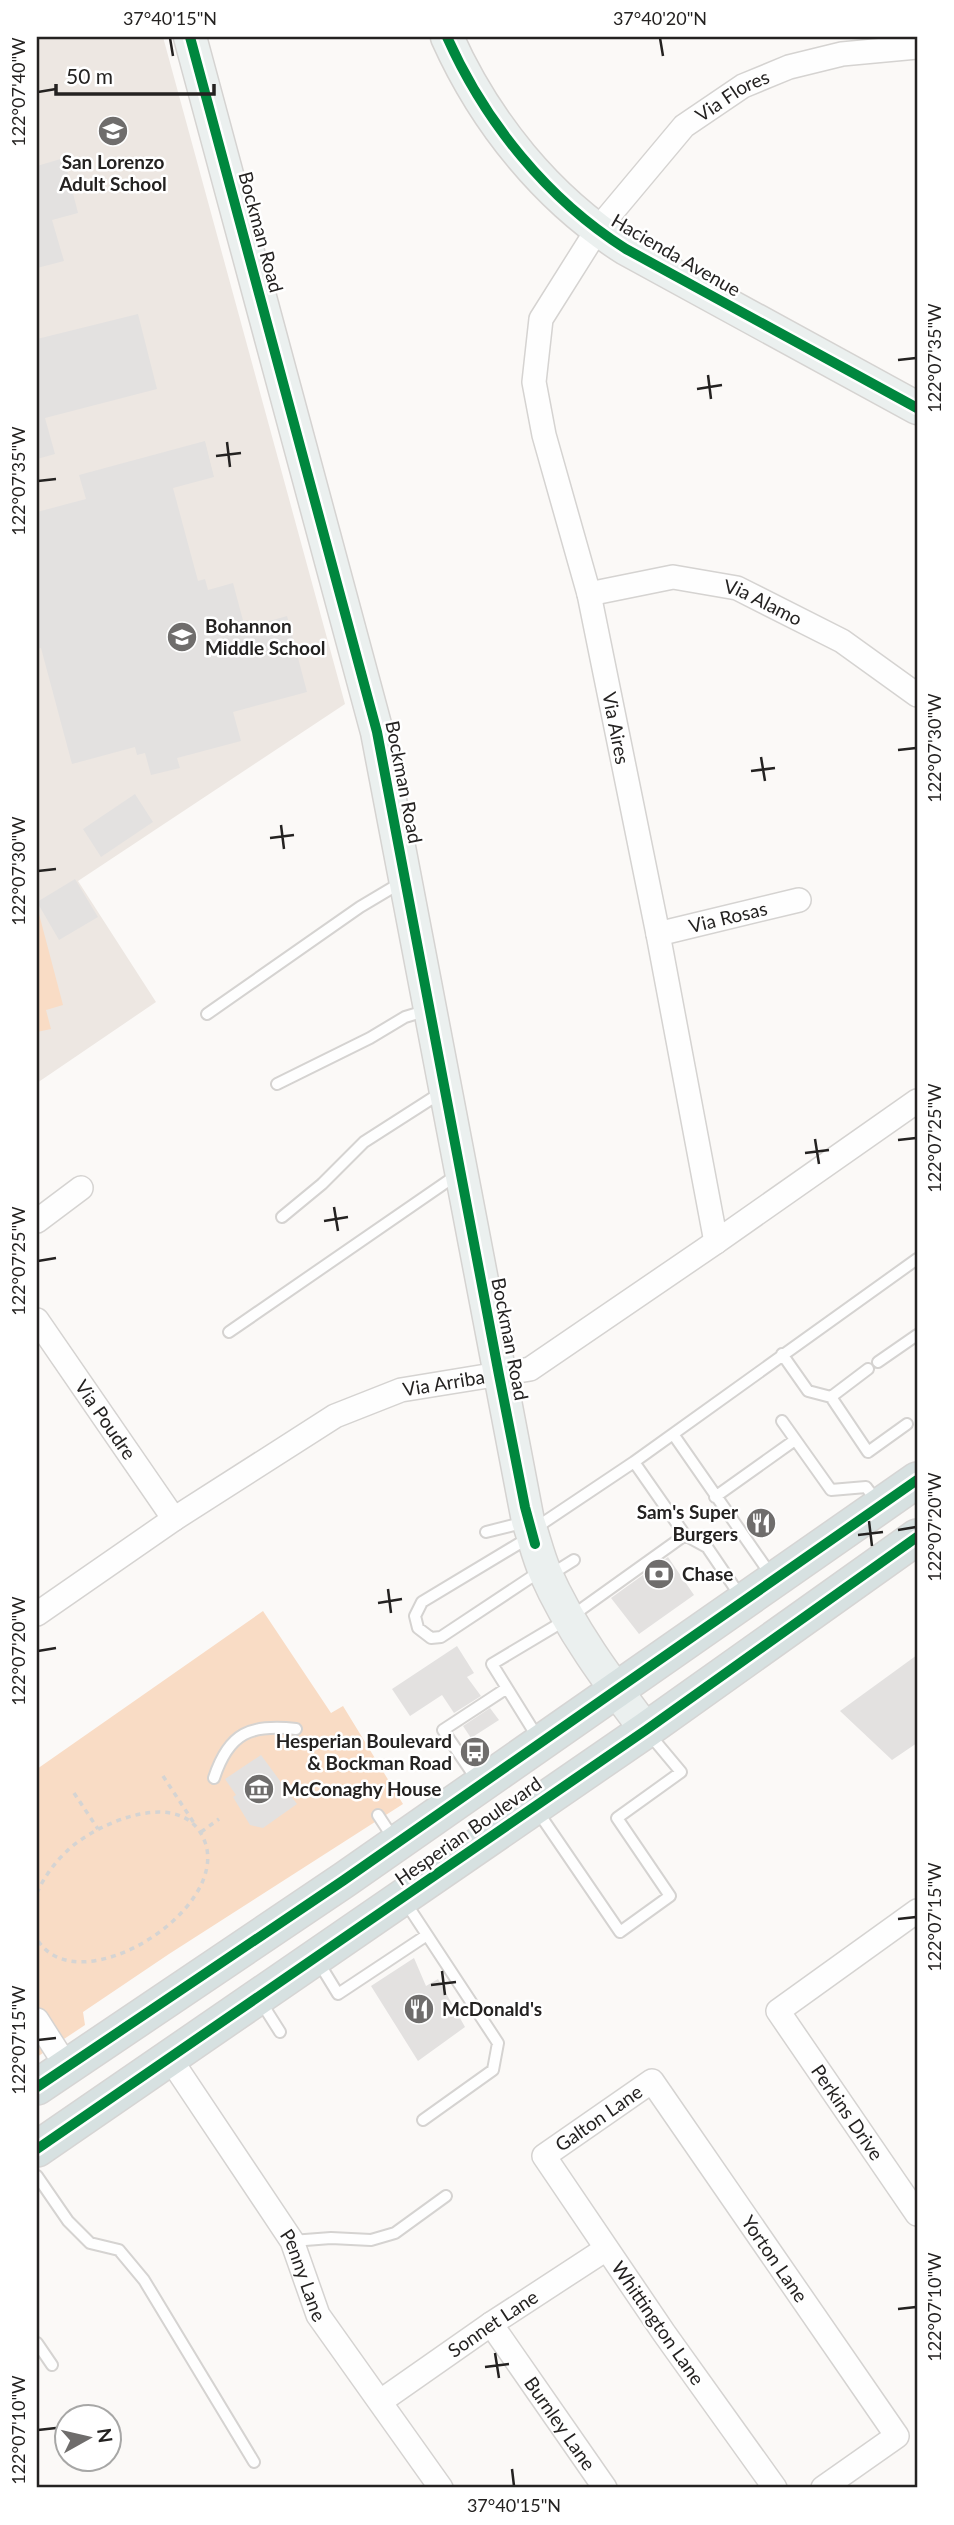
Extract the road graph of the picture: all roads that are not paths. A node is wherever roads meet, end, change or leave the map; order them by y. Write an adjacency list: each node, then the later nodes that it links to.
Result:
1 (190, 37): 8 (street, Bockman Road)
2 (447, 37): 4 (street, Hacienda Avenue)
3 (917, 47): 4 (street, Via Flores)
4 (597, 230): 5 (street, Hacienda Avenue); 6 (street, Via Aires)
5 (917, 408)
6 (589, 594): 7 (street, Via Alamo); 10 (street, Via Aires)
7 (917, 695)
8 (405, 881): 11 (street, Bockman Road); 12 (lane)
9 (799, 900): 10 (street, Via Rosas)
10 (658, 934): 20 (street, Via Aires)
11 (429, 1010): 13 (lane); 14 (street, Bockman Road)
12 (206, 1014)
13 (277, 1084)
14 (445, 1090): 16 (street, Bockman Road); 18 (lane)
15 (917, 1101): 20 (street, Via Arriba)
16 (460, 1172): 23 (lane); 28 (street, Bockman Road)
17 (81, 1188): 19 (street)
18 (282, 1217)
19 (37, 1220)
20 (716, 1242): 28 (street, Via Arriba)
21 (917, 1259): 25 (lane)
22 (37, 1320): 38 (street, Via Poudre)
23 (229, 1332)
24 (917, 1335): 26 (lane)
25 (782, 1354): 29 (lane); 32 (lane)
26 (878, 1362)
27 (868, 1369): 29 (lane)
28 (499, 1375): 38 (street, Via Arriba); 39 (street, Bockman Road)
29 (831, 1397): 31 (lane)
30 (782, 1421): 33 (lane)
31 (907, 1424)
32 (673, 1434): 34 (lane); 36 (lane)
33 (795, 1440): 36 (lane); 37 (lane)
34 (634, 1462): 39 (lane); 41 (lane)
35 (917, 1480): 37 (main road, Hesperian Boulevard)
36 (715, 1497): 45 (lane)
37 (881, 1507): 45 (main road, Hesperian Boulevard)
38 (174, 1519): 47 (street, Via Arriba)
39 (531, 1529): 40 (lane); 44 (street, Bockman Road); 44 (lane)
40 (486, 1532)
41 (685, 1535): 46 (lane); 48 (lane)
42 (917, 1537): 52 (main road, Hesperian Boulevard)
43 (574, 1560): 44 (lane)
44 (545, 1573): 48 (street, Bockman Road)
45 (775, 1581): 46 (main road, Hesperian Boulevard)
46 (745, 1602): 50 (main road, Hesperian Boulevard)
47 (37, 1614)
48 (569, 1618): 49 (lane); 50 (street, Bockman Road)
49 (507, 1688): 53 (lane); 55 (lane)
50 (617, 1691): 52 (street, Bockman Road); 53 (main road, Hesperian Boulevard)
51 (296, 1729): 54 (lane)
52 (646, 1730): 56 (main road, Hesperian Boulevard); 56 (lane)
53 (541, 1744): 55 (main road, Hesperian Boulevard)
54 (214, 1777)
55 (480, 1786): 59 (main road, Hesperian Boulevard)
56 (535, 1806): 57 (main road, Hesperian Boulevard)
57 (402, 1898): 60 (lane); 61 (main road, Hesperian Boulevard)
58 (917, 1911): 73 (street, Perkins Drive)
59 (291, 1916): 62 (main road); 66 (main road, Hesperian Boulevard)
60 (427, 1935): 61 (lane); 69 (lane)
61 (315, 1957): 62 (main road, Hesperian Boulevard)
62 (257, 1997): 64 (lane); 65 (main road, Hesperian Boulevard)
63 (37, 2020): 66 (street)
64 (280, 2032)
65 (169, 2057): 70 (main road, Hesperian Boulevard); 76 (street, Penny Lane)
66 (67, 2067): 68 (main road, Hesperian Boulevard)
67 (652, 2081): 71 (street, Galton Lane); 86 (street, Yorton Lane)
68 (37, 2087)
69 (423, 2120)
70 (37, 2149)
71 (544, 2156): 77 (street, Whittington Lane)
72 (37, 2176): 82 (lane)
73 (910, 2187): 75 (street, Perkins Drive)
74 (446, 2196): 76 (lane)
75 (917, 2214)
76 (292, 2241): 81 (street, Penny Lane)
77 (606, 2249): 78 (street, Sonnet Lane); 85 (street, Whittington Lane)
78 (491, 2324): 81 (street, Sonnet Lane); 84 (street, Burnley Lane)
79 (37, 2343): 80 (lane)
80 (52, 2365)
81 (381, 2401): 83 (street, Penny Lane)
82 (254, 2462)
83 (441, 2488)
84 (605, 2488)
85 (775, 2488)
86 (822, 2488)

